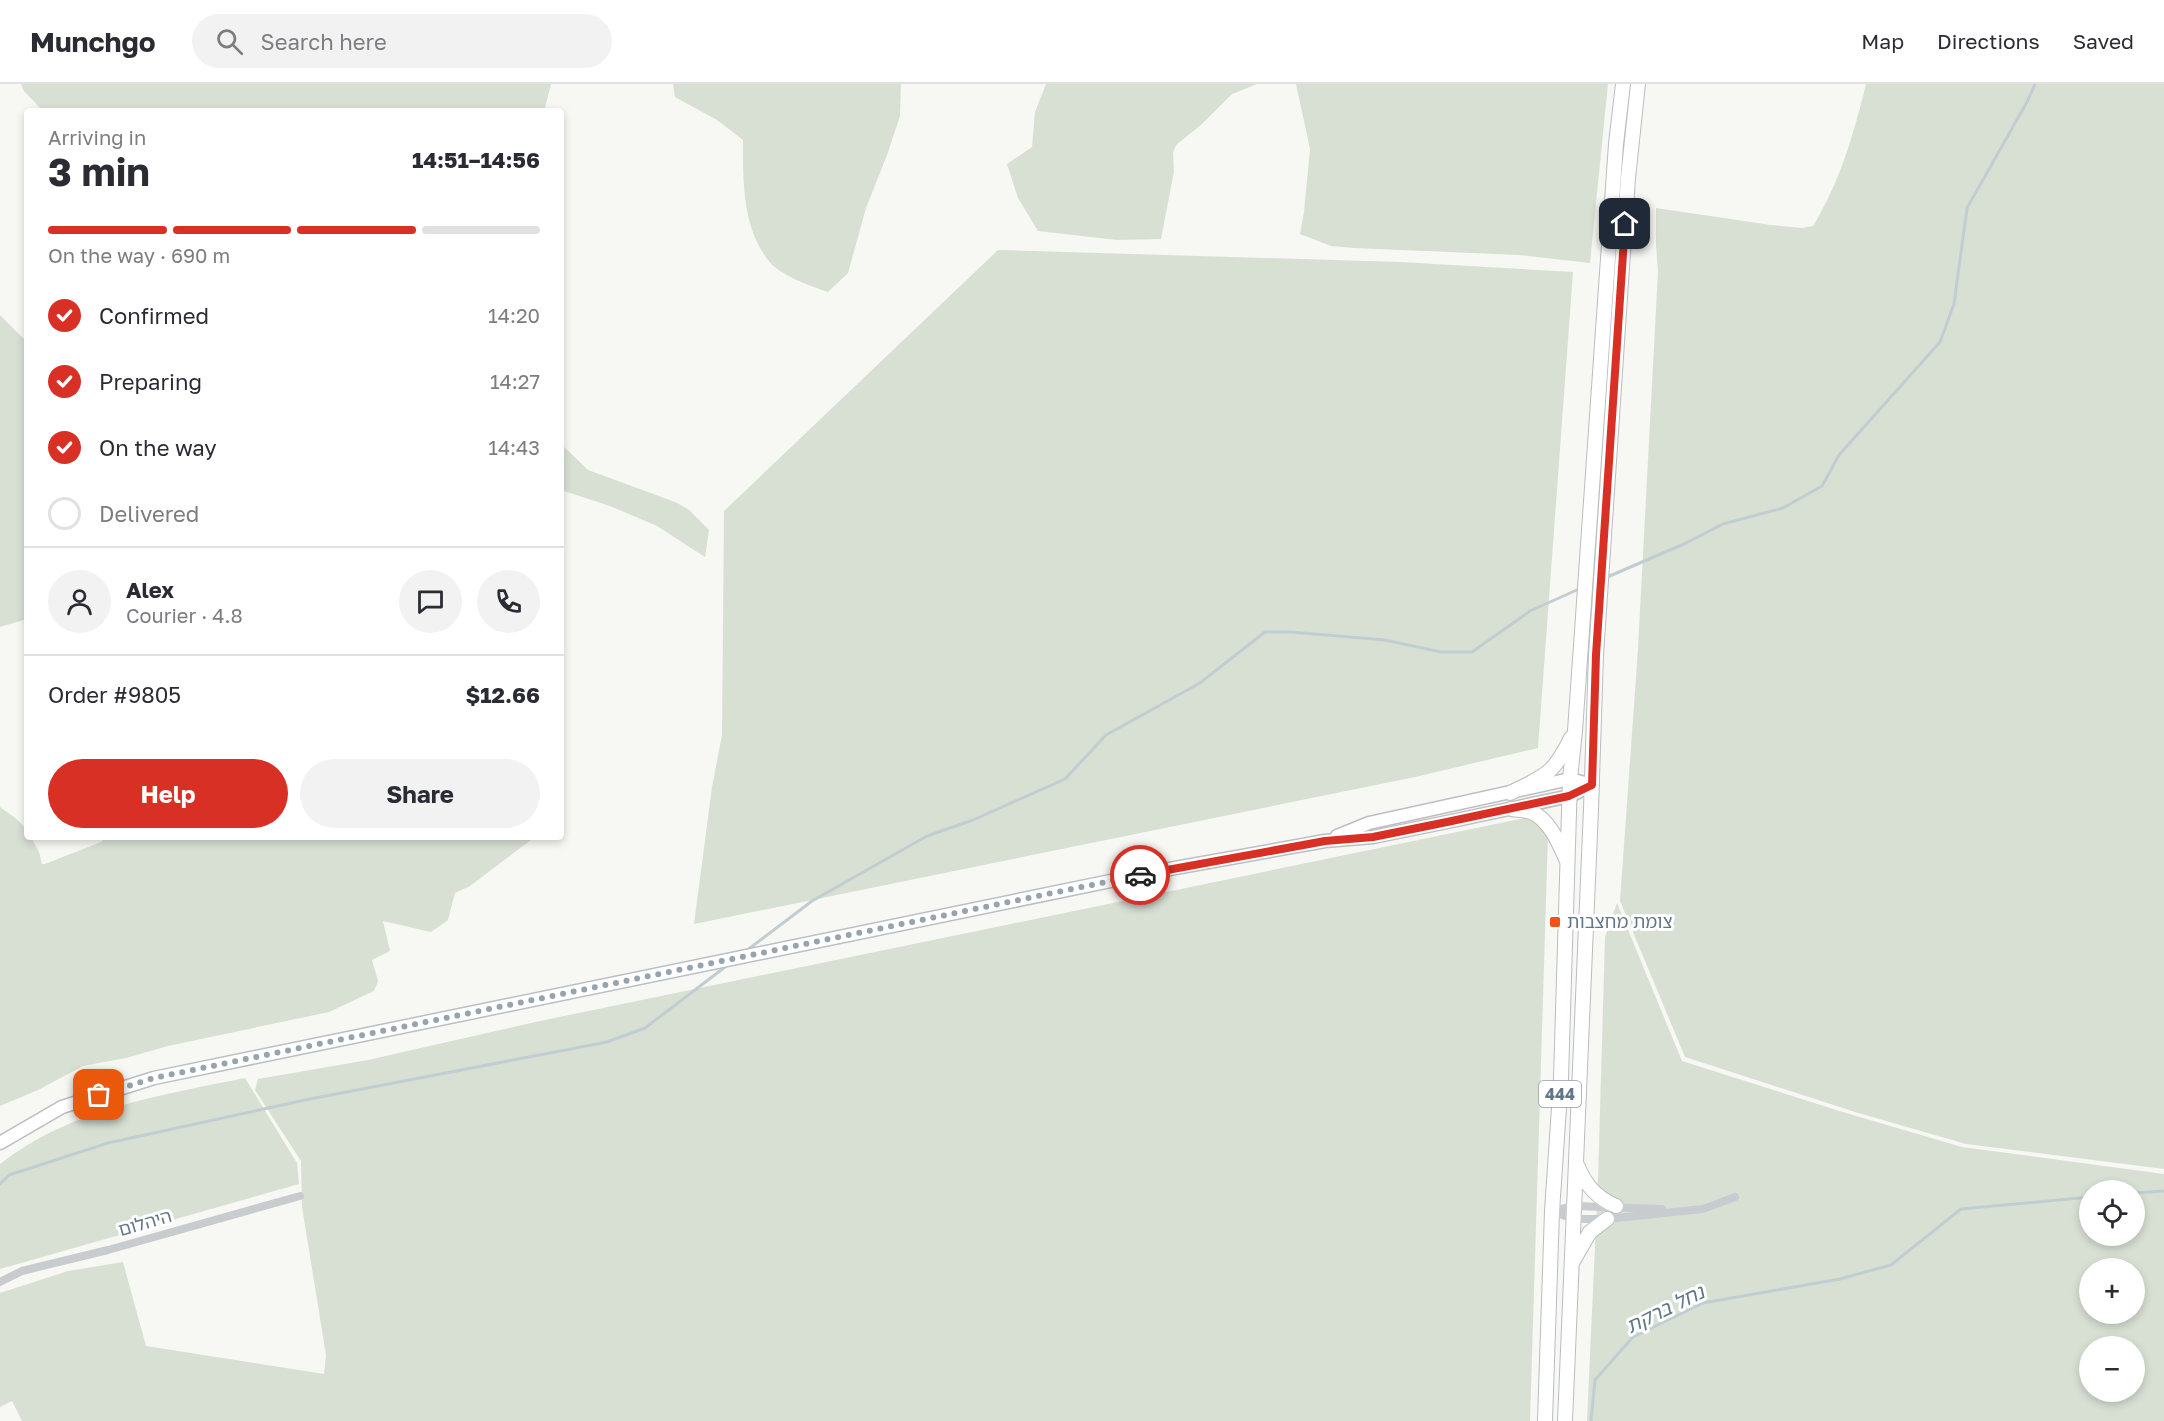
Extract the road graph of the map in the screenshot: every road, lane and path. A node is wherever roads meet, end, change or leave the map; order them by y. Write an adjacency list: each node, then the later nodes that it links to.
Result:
1 (1623, 84): 3 (main road, 444)
2 (1638, 84): 5 (main road, 444)
3 (1575, 730): 4 (main road, 444); 6 (main road)
4 (1569, 779): 5 (main road); 6 (main road); 7 (main road, 444)
5 (1592, 785): 7 (main road); 12 (main road, 444)
6 (1510, 793): 9 (main road)
7 (1569, 796): 8 (main road); 10 (main road, 444)
8 (1512, 809): 9 (main road); 10 (main road)
9 (1325, 841): 11 (main road)
10 (1567, 861): 17 (main road, 444)
11 (0, 1143)
12 (1575, 1161): 15 (main road); 18 (main road, 444)
13 (300, 1196): 21 (street, היהלום)
14 (1735, 1197): 16 (street)
15 (1616, 1206): 16 (street); 18 (street)
16 (1690, 1210): 19 (street)
17 (1552, 1211): 18 (street); 18 (street); 22 (main road, 444)
18 (1573, 1213): 19 (street); 20 (main road, 444)
19 (1607, 1219): 20 (main road)
20 (1572, 1262): 23 (main road, 444)
21 (0, 1282)
22 (1545, 1421)
23 (1564, 1421)

